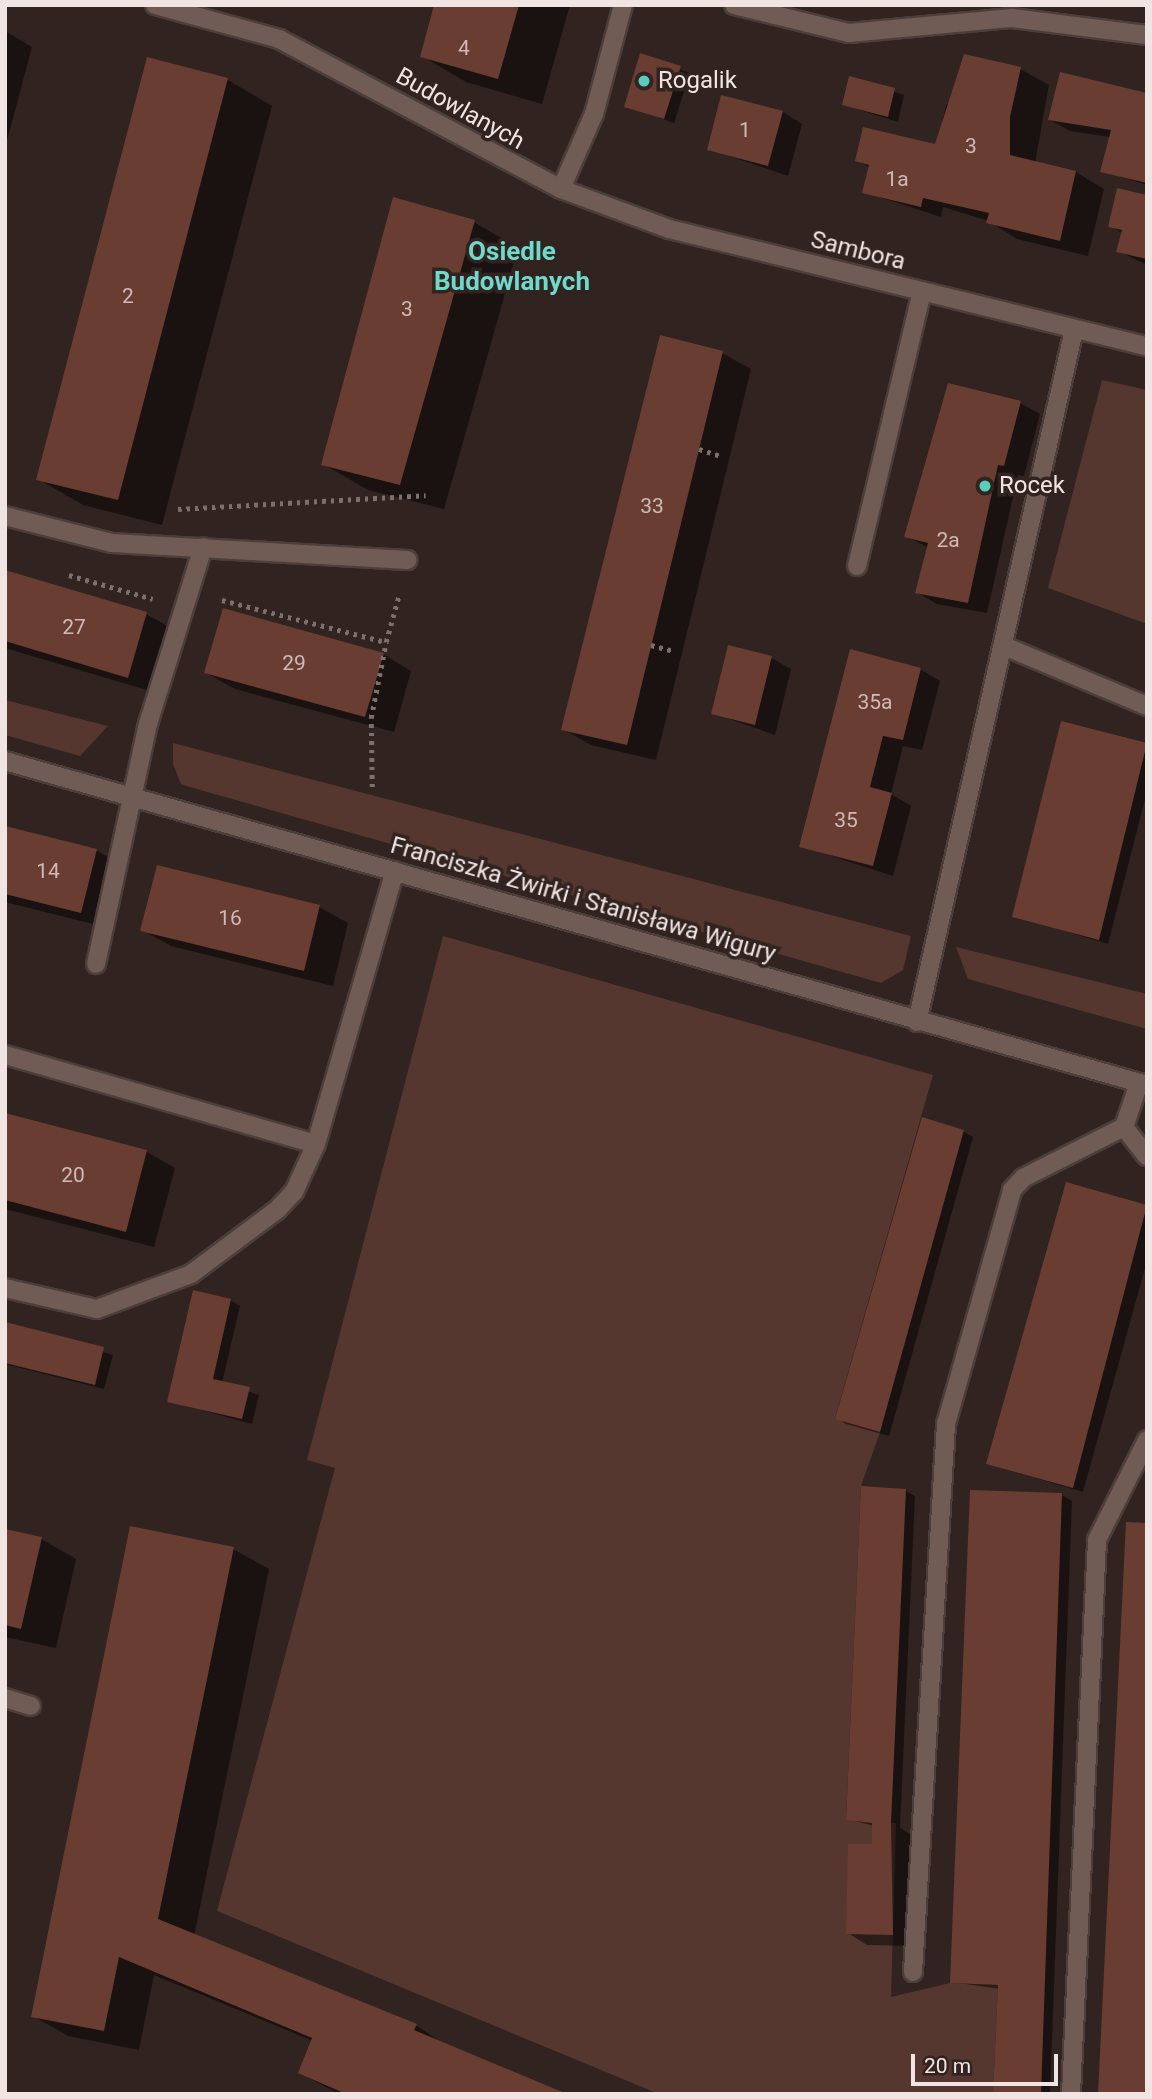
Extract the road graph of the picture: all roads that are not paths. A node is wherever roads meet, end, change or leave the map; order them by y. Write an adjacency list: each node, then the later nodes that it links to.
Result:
1 (155, 5): 5 (street, Budowlanych)
2 (623, 5): 5 (street)
3 (734, 5): 4 (street)
4 (1147, 35)
5 (561, 189): 6 (street, Sambora)
6 (922, 292): 7 (street, Sambora); 12 (street)
7 (1074, 330): 8 (street, Sambora); 13 (street)
8 (1147, 346)
9 (5, 516): 10 (street)
10 (202, 547): 11 (street); 16 (street)
11 (408, 560)
12 (858, 566)
13 (1004, 646): 14 (street); 19 (street)
14 (1147, 706)
15 (5, 761): 16 (street, Franciszka Żwirki i Stanisława Wigury)
16 (133, 797): 17 (street, Franciszka Żwirki i Stanisława Wigury); 18 (street)
17 (394, 872): 19 (street, Franciszka Żwirki i Stanisława Wigury); 23 (street)
18 (96, 964)
19 (917, 1021): 21 (street, Franciszka Żwirki i Stanisława Wigury)
20 (5, 1055): 23 (street)
21 (1143, 1084): 22 (street)
22 (1124, 1127): 24 (street); 29 (street)
23 (316, 1144): 25 (street)
24 (1147, 1156)
25 (5, 1287)
26 (1147, 1440): 30 (street)
27 (5, 1698): 28 (street)
28 (31, 1706)
29 (913, 1972)
30 (1071, 2094)

